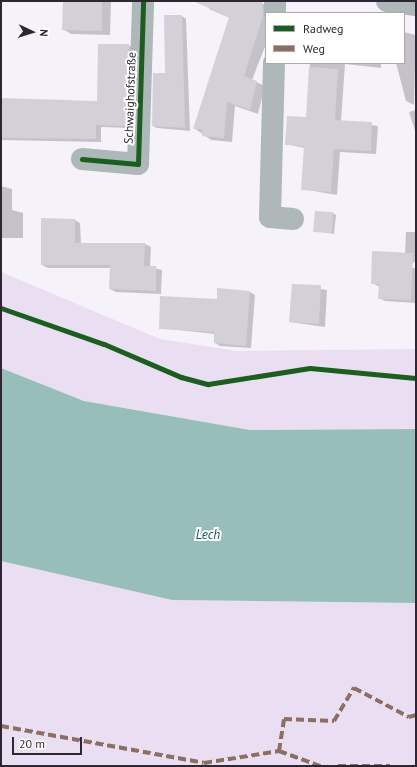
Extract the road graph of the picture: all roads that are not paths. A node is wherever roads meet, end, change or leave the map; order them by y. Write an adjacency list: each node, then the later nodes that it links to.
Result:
1 (143, 1): 5 (street, Schwaighofstraße)
2 (275, 1): 3 (street)
3 (275, 12)
4 (274, 64): 6 (street)
5 (82, 159)
6 (293, 219)

